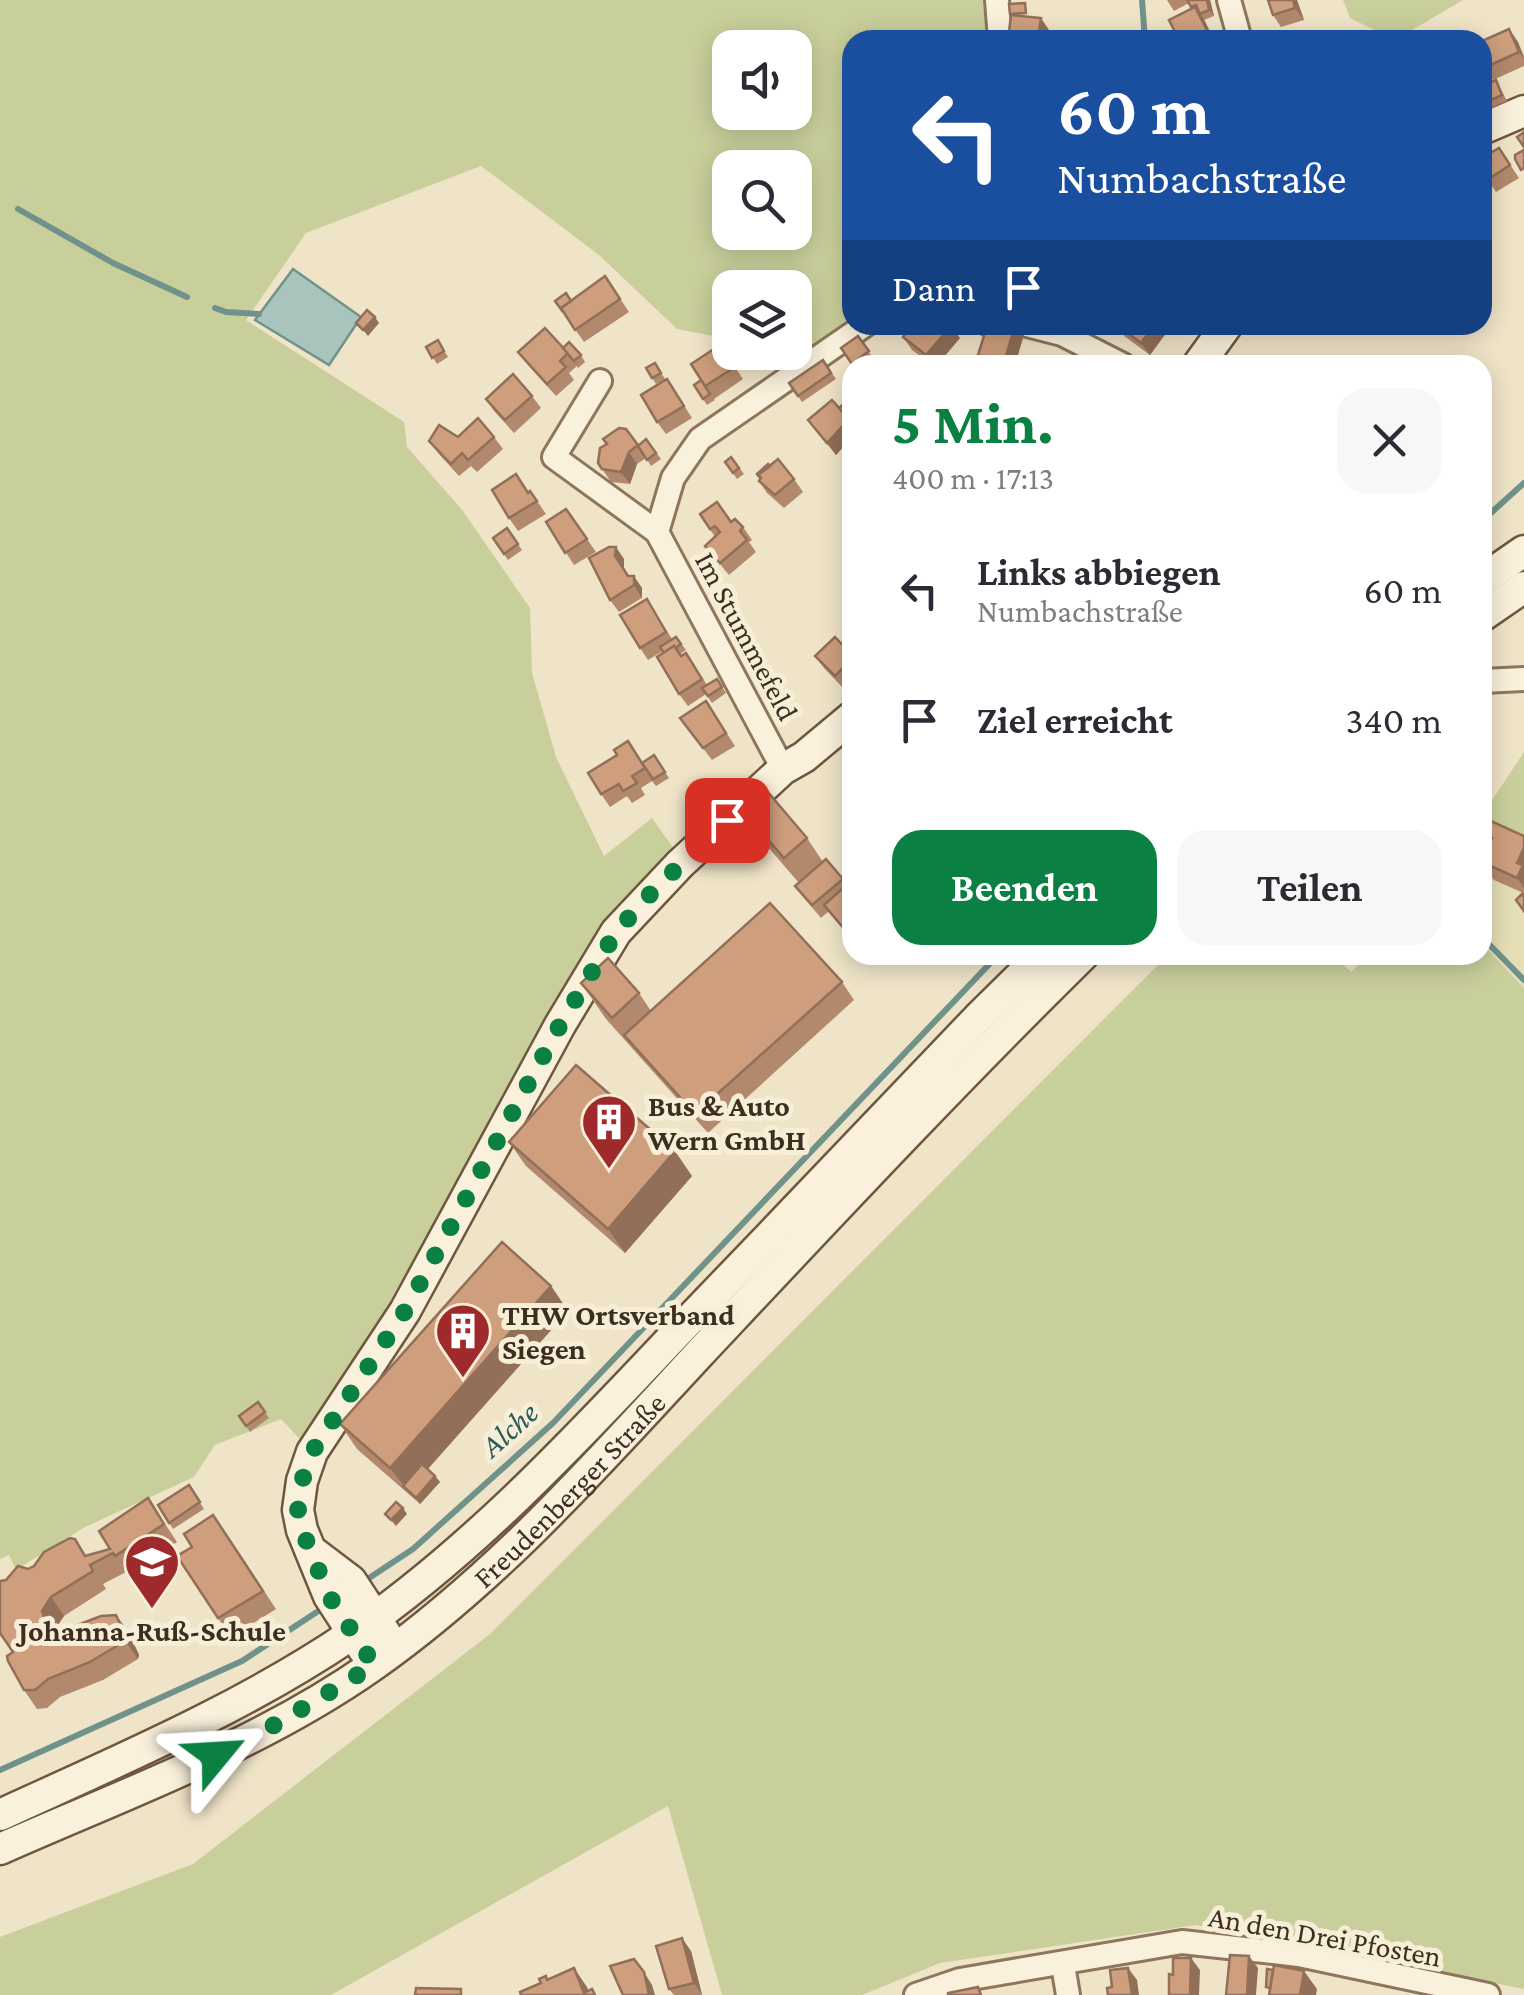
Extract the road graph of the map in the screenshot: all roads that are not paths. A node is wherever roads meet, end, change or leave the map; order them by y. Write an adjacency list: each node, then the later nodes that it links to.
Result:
1 (996, 0): 3 (street)
2 (1228, 0): 4 (street)
3 (999, 30)
4 (1237, 30)
5 (1524, 110): 6 (main road)
6 (1492, 124)
7 (850, 335): 11 (street, Im Stummefeld)
8 (1064, 335): 9 (street)
9 (1103, 355)
10 (600, 381): 11 (street, Im Stummefeld)
11 (657, 532): 19 (street, Im Stummefeld)
12 (1524, 550): 13 (main road)
13 (1492, 573)
14 (1524, 587): 15 (main road)
15 (1492, 609)
16 (1524, 679): 17 (street)
17 (1492, 681)
18 (842, 725): 19 (main road)
19 (783, 768): 22 (main road)
20 (1032, 965): 22 (main road, Freudenberger Straße)
21 (1073, 965): 23 (main road, Freudenberger Straße)
22 (363, 1625): 23 (main road); 24 (main road, Freudenberger Straße)
23 (384, 1657): 25 (main road, Freudenberger Straße)
24 (0, 1816)
25 (0, 1850)
26 (1063, 1965): 27 (street, An den Drei Pfosten); 28 (street); 29 (street, An den Drei Pfosten)
27 (916, 1995)
28 (1068, 1995)
29 (1488, 1995)

